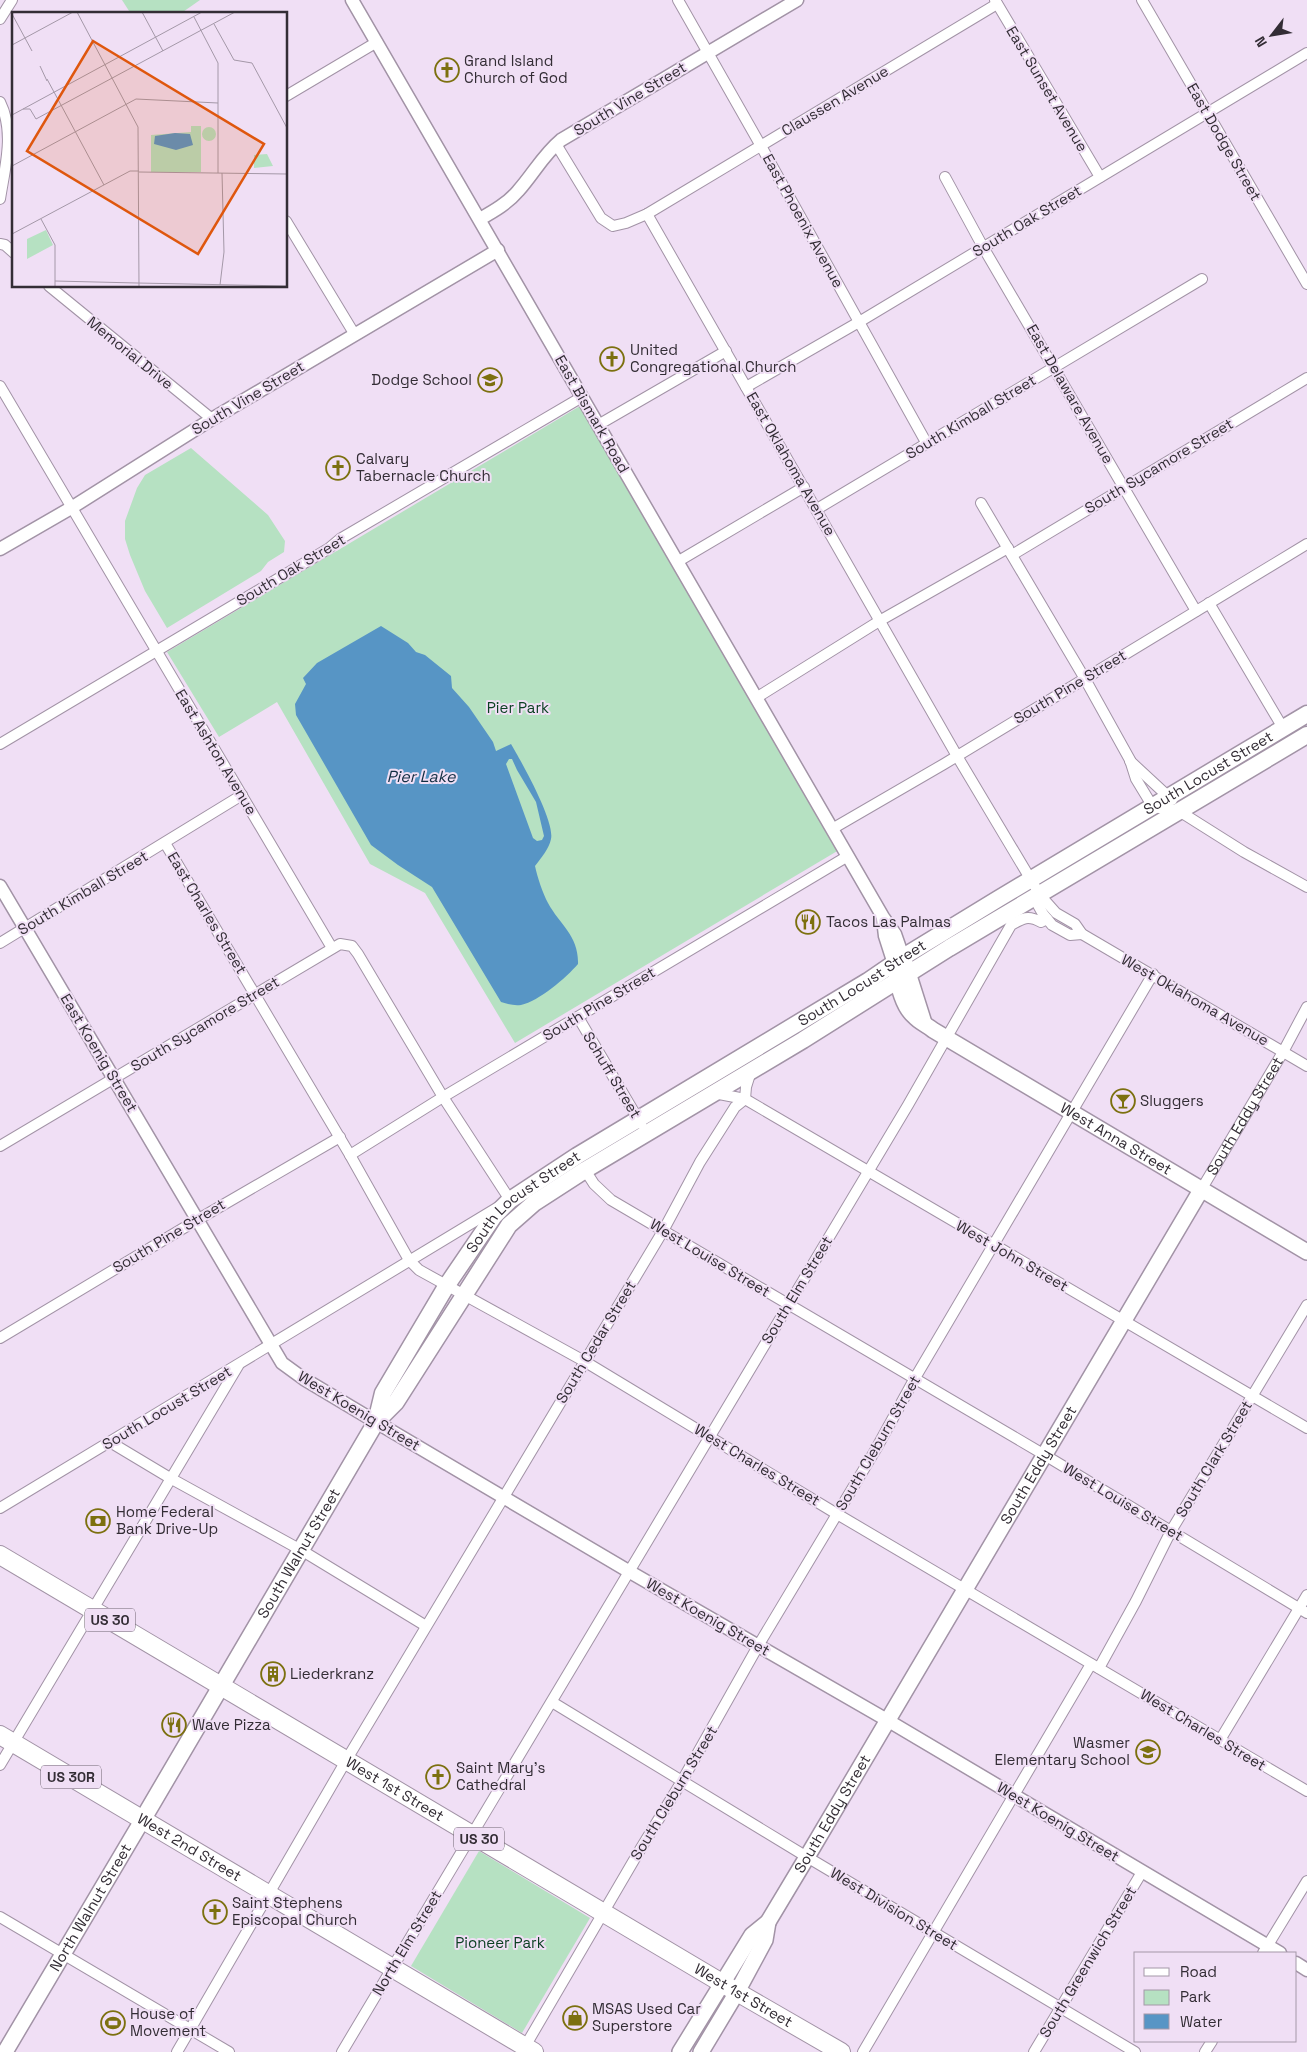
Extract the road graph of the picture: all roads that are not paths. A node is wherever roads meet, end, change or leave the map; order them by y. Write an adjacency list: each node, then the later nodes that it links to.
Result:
1 (12, 0): 7 (street)
2 (352, 0): 8 (street, East Bismark Road)
3 (678, 0): 9 (street, East Phoenix Avenue)
4 (797, 0): 9 (street, South Vine Street)
5 (1142, 0): 13 (street, East Dodge Street)
6 (996, 2): 15 (street, Claussen Avenue); 17 (street, East Sunset Avenue)
7 (0, 19)
8 (377, 42): 11 (street); 20 (street, East Bismark Road)
9 (708, 52): 14 (street, South Vine Street); 15 (street, East Phoenix Avenue)
10 (1307, 53): 13 (street, South Oak Street)
11 (288, 95)
12 (0, 102): 18 (street)
13 (1207, 113): 17 (street, South Oak Street); 27 (street, East Dodge Street)
14 (556, 144): 19 (street); 20 (street, South Vine Street)
15 (761, 146): 19 (street, Claussen Avenue); 29 (street, East Phoenix Avenue)
16 (945, 177): 23 (street, East Delaware Avenue)
17 (1100, 177): 23 (street, South Oak Street)
18 (0, 199)
19 (647, 214): 31 (street, East Oklahoma Avenue)
20 (480, 219): 24 (street, East Bismark Road)
21 (288, 224): 30 (street)
22 (0, 244): 25 (street)
23 (983, 247): 29 (street, South Oak Street); 32 (street, East Delaware Avenue)
24 (498, 250): 30 (street, South Vine Street); 36 (street, East Bismark Road)
25 (12, 251)
26 (1202, 280): 32 (street, South Kimball Street)
27 (1307, 284)
28 (51, 288): 37 (street, Memorial Drive)
29 (859, 322): 35 (street, South Oak Street); 39 (street, East Phoenix Avenue)
30 (355, 336): 37 (street, South Vine Street)
31 (726, 351): 35 (street, East Oklahoma Avenue); 38 (street)
32 (1054, 368): 39 (street, South Kimball Street); 41 (street, East Delaware Avenue)
33 (1307, 378): 41 (street, South Sycamore Street)
34 (0, 386): 43 (street, East Ashton Avenue)
35 (746, 387): 40 (street, East Oklahoma Avenue)
36 (582, 397): 38 (street, East Bismark Road); 52 (street, South Oak Street)
37 (212, 419): 43 (street, South Vine Street)
38 (598, 425): 48 (street, East Bismark Road)
39 (926, 444): 44 (street, South Kimball Street)
40 (804, 487): 44 (street, East Oklahoma Avenue); 48 (street)
41 (1124, 487): 47 (street, South Sycamore Street); 50 (street, East Delaware Avenue)
42 (981, 503): 47 (street)
43 (71, 508): 46 (street, South Vine Street); 52 (street, East Ashton Avenue)
44 (817, 509): 51 (street, East Oklahoma Avenue)
45 (1307, 544): 49 (street, South Pine Street)
46 (0, 549)
47 (1010, 551): 51 (street, South Sycamore Street); 53 (street)
48 (677, 562): 54 (street, East Bismark Road)
49 (1209, 603): 50 (street, South Pine Street); 56 (street)
50 (1196, 611): 53 (street, South Pine Street)
51 (881, 620): 54 (street, South Sycamore Street); 59 (street, East Oklahoma Avenue)
52 (156, 651): 58 (street, South Oak Street); 61 (street, East Ashton Avenue)
53 (1085, 678): 59 (street, South Pine Street); 60 (street)
54 (756, 698): 65 (street, East Bismark Road)
55 (1307, 714): 56 (main road, South Locust Street)
56 (1283, 728): 62 (main road, South Locust Street)
57 (1307, 735): 64 (main road, South Locust Street)
58 (0, 744)
59 (958, 756): 65 (street, South Pine Street); 68 (street, West Oklahoma Avenue)
60 (1130, 760): 62 (street); 63 (street)
61 (242, 795): 66 (street, South Kimball Street); 76 (street, East Ashton Avenue)
62 (1170, 797): 63 (main road, South Locust Street); 64 (street)
63 (1153, 807): 64 (street); 68 (main road, South Locust Street)
64 (1179, 811): 70 (street); 71 (main road, South Locust Street)
65 (832, 828): 67 (street, East Bismark Road)
66 (165, 844): 73 (street, South Kimball Street); 80 (street, East Charles Street)
67 (848, 856): 77 (street, East Bismark Road); 82 (street, South Pine Street)
68 (1031, 880): 71 (street, West Oklahoma Avenue); 77 (main road, South Locust Street)
69 (0, 886): 73 (street, East Koenig Street)
70 (1307, 887)
71 (1040, 894): 72 (street, West Oklahoma Avenue); 74 (street, West Oklahoma Avenue); 79 (main road, South Locust Street)
72 (1047, 919): 74 (street, West Oklahoma Avenue); 83 (street, South Elm Street)
73 (25, 928): 75 (street, South Kimball Street); 87 (street, East Koenig Street)
74 (1082, 934): 78 (street, West Oklahoma Avenue)
75 (0, 943)
76 (332, 948): 80 (street, South Sycamore Street); 89 (street)
77 (899, 960): 79 (main road, West Anna Street); 92 (main road, South Locust Street)
78 (1153, 974): 84 (street, West Oklahoma Avenue); 91 (street, South Cleburn Street)
79 (903, 979): 83 (main road, West Anna Street); 86 (main road, South Locust Street)
80 (255, 993): 87 (street, South Sycamore Street); 94 (street, East Charles Street)
81 (1307, 1007): 84 (street, South Eddy Street)
82 (578, 1017): 89 (street, South Pine Street); 92 (street, Schuff Street)
83 (947, 1040): 91 (main road, West Anna Street); 98 (street, South Elm Street)
84 (1283, 1052): 85 (street, West Oklahoma Avenue); 99 (street, South Eddy Street)
85 (1307, 1066)
86 (751, 1071): 88 (main road, South Locust Street); 90 (street)
87 (114, 1078): 95 (street, South Sycamore Street); 101 (street, East Koenig Street)
88 (714, 1093): 90 (street, West John Street); 93 (main road, South Locust Street)
89 (443, 1097): 96 (street, South Pine Street); 100 (street)
90 (745, 1099): 98 (street, West John Street); 102 (street, South Cedar Street)
91 (1072, 1113): 99 (main road, West Anna Street); 103 (street, South Cleburn Street)
92 (638, 1119): 93 (street, Schuff Street); 100 (main road, South Locust Street)
93 (647, 1133): 97 (main road, South Locust Street)
94 (340, 1137): 96 (street, East Charles Street); 101 (street, South Pine Street)
95 (0, 1146)
96 (350, 1155): 105 (street)
97 (586, 1170): 102 (street, West Louise Street); 107 (main road, South Locust Street)
98 (868, 1172): 103 (street, West John Street); 108 (street, South Elm Street)
99 (1201, 1190): 104 (main road, West Anna Street); 110 (main road, South Eddy Street)
100 (510, 1200): 105 (street, South Locust Street); 106 (main road, South Locust Street)
101 (197, 1220): 111 (street, South Pine Street); 112 (street, West Koenig Street)
102 (663, 1231): 108 (street, West Louise Street); 113 (street, South Cedar Street)
103 (994, 1245): 110 (street, West John Street); 115 (street, South Cleburn Street)
104 (1307, 1252)
105 (410, 1260): 106 (street, West Charles Street); 112 (street, South Locust Street)
106 (447, 1285): 107 (street, West Charles Street); 117 (main road, South Walnut Street)
107 (465, 1294): 113 (street, West Charles Street); 117 (main road, South Walnut Street)
108 (788, 1304): 115 (street, West Louise Street); 119 (street, South Elm Street)
109 (1307, 1305): 116 (street, South Clark Street)
110 (1123, 1320): 116 (street, West John Street); 121 (main road, South Eddy Street)
111 (0, 1338)
112 (270, 1344): 114 (street, South Locust Street); 117 (street, West Koenig Street)
113 (584, 1361): 119 (street, West Charles Street); 123 (street, South Cedar Street)
114 (240, 1363): 120 (street, South Locust Street); 122 (street)
115 (915, 1378): 121 (street, West Louise Street); 125 (street, South Cleburn Street)
116 (1252, 1396): 118 (street, West John Street); 126 (street, South Clark Street)
117 (376, 1422): 123 (street, West Koenig Street); 127 (main road, South Walnut Street)
118 (1307, 1428)
119 (710, 1437): 125 (street, West Charles Street); 129 (street, South Elm Street)
120 (110, 1442): 122 (street); 124 (street, South Locust Street)
121 (1044, 1454): 126 (street, West Louise Street); 130 (main road, South Eddy Street)
122 (170, 1478): 127 (street); 132 (street)
123 (503, 1497): 129 (street, West Koenig Street); 134 (street, South Cedar Street)
124 (0, 1508)
125 (837, 1514): 130 (street, West Charles Street); 135 (street, South Cleburn Street)
126 (1171, 1531): 133 (street, West Louise Street); 136 (street, South Clark Street)
127 (301, 1550): 134 (street); 137 (main road, South Walnut Street)
128 (0, 1555): 132 (highway, West 1st Street / US 30)
129 (630, 1572): 135 (street, West Koenig Street); 138 (street, South Elm Street)
130 (964, 1589): 136 (street, West Charles Street); 139 (main road, South Eddy Street)
131 (1307, 1595): 133 (street)
132 (92, 1610): 137 (highway, West 1st Street / US 30); 140 (street)
133 (1303, 1611): 141 (street)
134 (426, 1626): 142 (street)
135 (758, 1646): 139 (street, West Koenig Street); 144 (street, South Cleburn Street)
136 (1095, 1666): 141 (street, West Charles Street); 146 (street, South Clark Street)
137 (221, 1685): 142 (highway, West 1st Street / US 30); 147 (main road, North Walnut Street)
138 (552, 1702): 144 (street, West Division Street); 148 (street)
139 (887, 1720): 146 (street, West Koenig Street); 149 (main road, South Eddy Street)
140 (7, 1739): 143 (street); 147 (highway, West 2nd Street / US 30R)
141 (1220, 1740): 145 (street, West Charles Street)
142 (347, 1759): 148 (highway, West 1st Street / US 30); 152 (street)
143 (0, 1765)
144 (682, 1782): 149 (street, West Division Street); 153 (street, South Cleburn Street)
145 (1307, 1791)
146 (1014, 1796): 150 (street, West Koenig Street); 155 (street, South Clark Street)
147 (143, 1819): 152 (highway, West 2nd Street / US 30R); 157 (main road, North Walnut Street)
148 (471, 1834): 153 (highway, West 1st Street / US 30); 158 (street, North Elm Street)
149 (807, 1857): 155 (street, West Division Street); 159 (main road, South Eddy Street)
150 (1142, 1872): 156 (street, West Koenig Street); 160 (street, South Greenwich Street)
151 (1307, 1881): 156 (street)
152 (269, 1894): 158 (highway, West 2nd Street / US 30R); 161 (street)
153 (604, 1913): 159 (highway, West 1st Street / US 30); 162 (street, South Cleburn Street)
154 (0, 1917): 157 (street)
155 (933, 1932): 160 (street, West Division Street); 170 (street, South Clark Street)
156 (1265, 1950)
157 (63, 1954): 161 (street); 163 (main road, North Walnut Street)
158 (393, 1967): 162 (highway, West 2nd Street / US 30R); 166 (street, North Elm Street)
159 (729, 1988): 167 (main road); 168 (main road); 169 (highway, West 1st Street / US 30)
160 (1060, 2007): 171 (street, South Greenwich Street); 172 (street, West Division Street)
161 (190, 2029): 164 (street); 165 (street)
162 (526, 2050)
163 (5, 2052)
164 (177, 2052)
165 (229, 2052)
166 (342, 2052)
167 (680, 2052)
168 (701, 2052)
169 (841, 2052)
170 (863, 2052)
171 (1034, 2052)
172 (1135, 2052)

